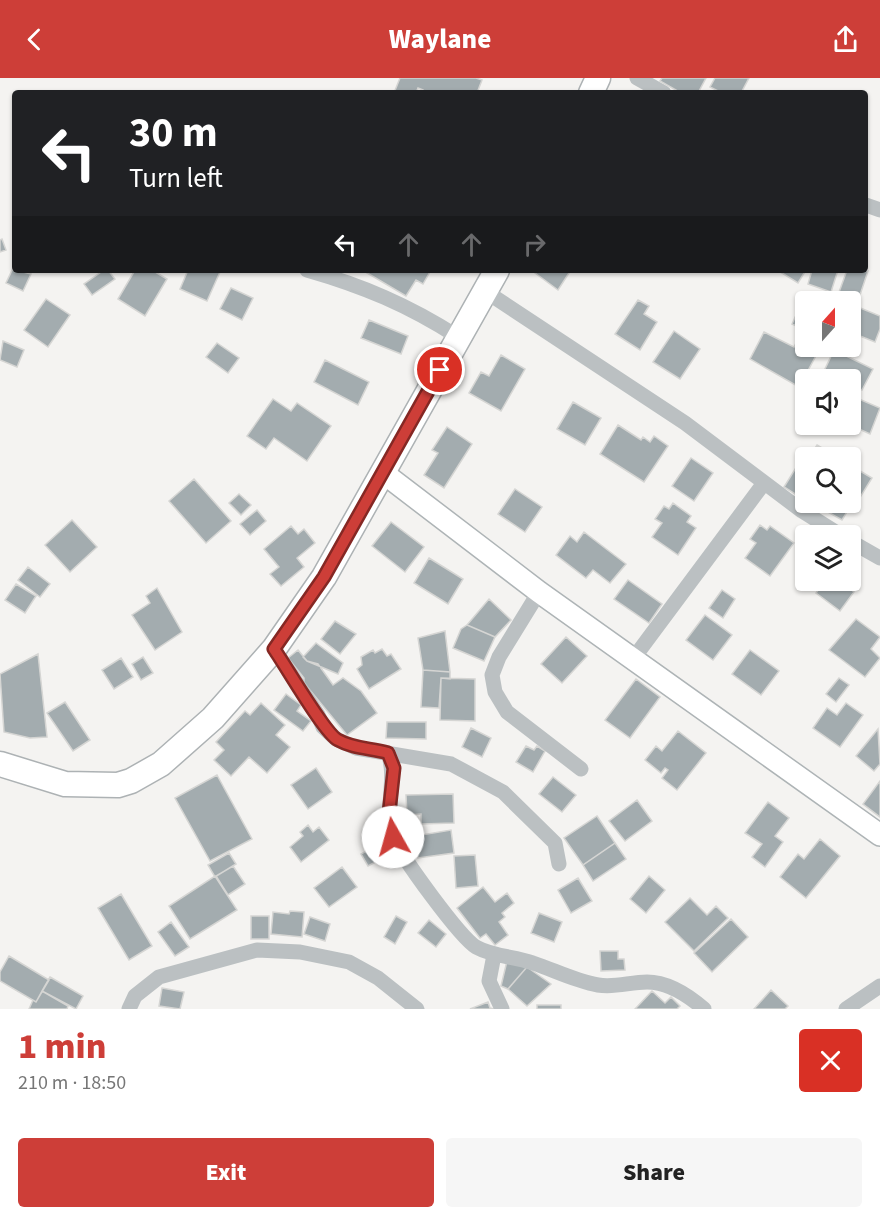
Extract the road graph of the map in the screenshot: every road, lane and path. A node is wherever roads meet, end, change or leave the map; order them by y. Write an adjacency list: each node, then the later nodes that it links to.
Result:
1 (637, 78): 2 (street)
2 (659, 90)
3 (317, 273): 6 (street)
4 (495, 273): 5 (main road)
5 (485, 291): 6 (main road); 8 (street)
6 (458, 337): 7 (main road)
7 (382, 472): 12 (street); 13 (main road)
8 (764, 483): 9 (street); 14 (street)
9 (824, 525)
10 (861, 547): 11 (street)
11 (880, 558)
12 (539, 592): 14 (street); 17 (street)
13 (274, 649): 15 (street); 16 (main road)
14 (633, 659): 18 (street)
15 (388, 753): 19 (street); 20 (street)
16 (0, 764)
17 (581, 769)
18 (880, 835)
19 (559, 864)
20 (494, 955): 24 (street); 25 (street)
21 (880, 986): 26 (street)
22 (129, 1009): 23 (street)
23 (417, 1009)
24 (502, 1009)
25 (704, 1009)
26 (846, 1009)

